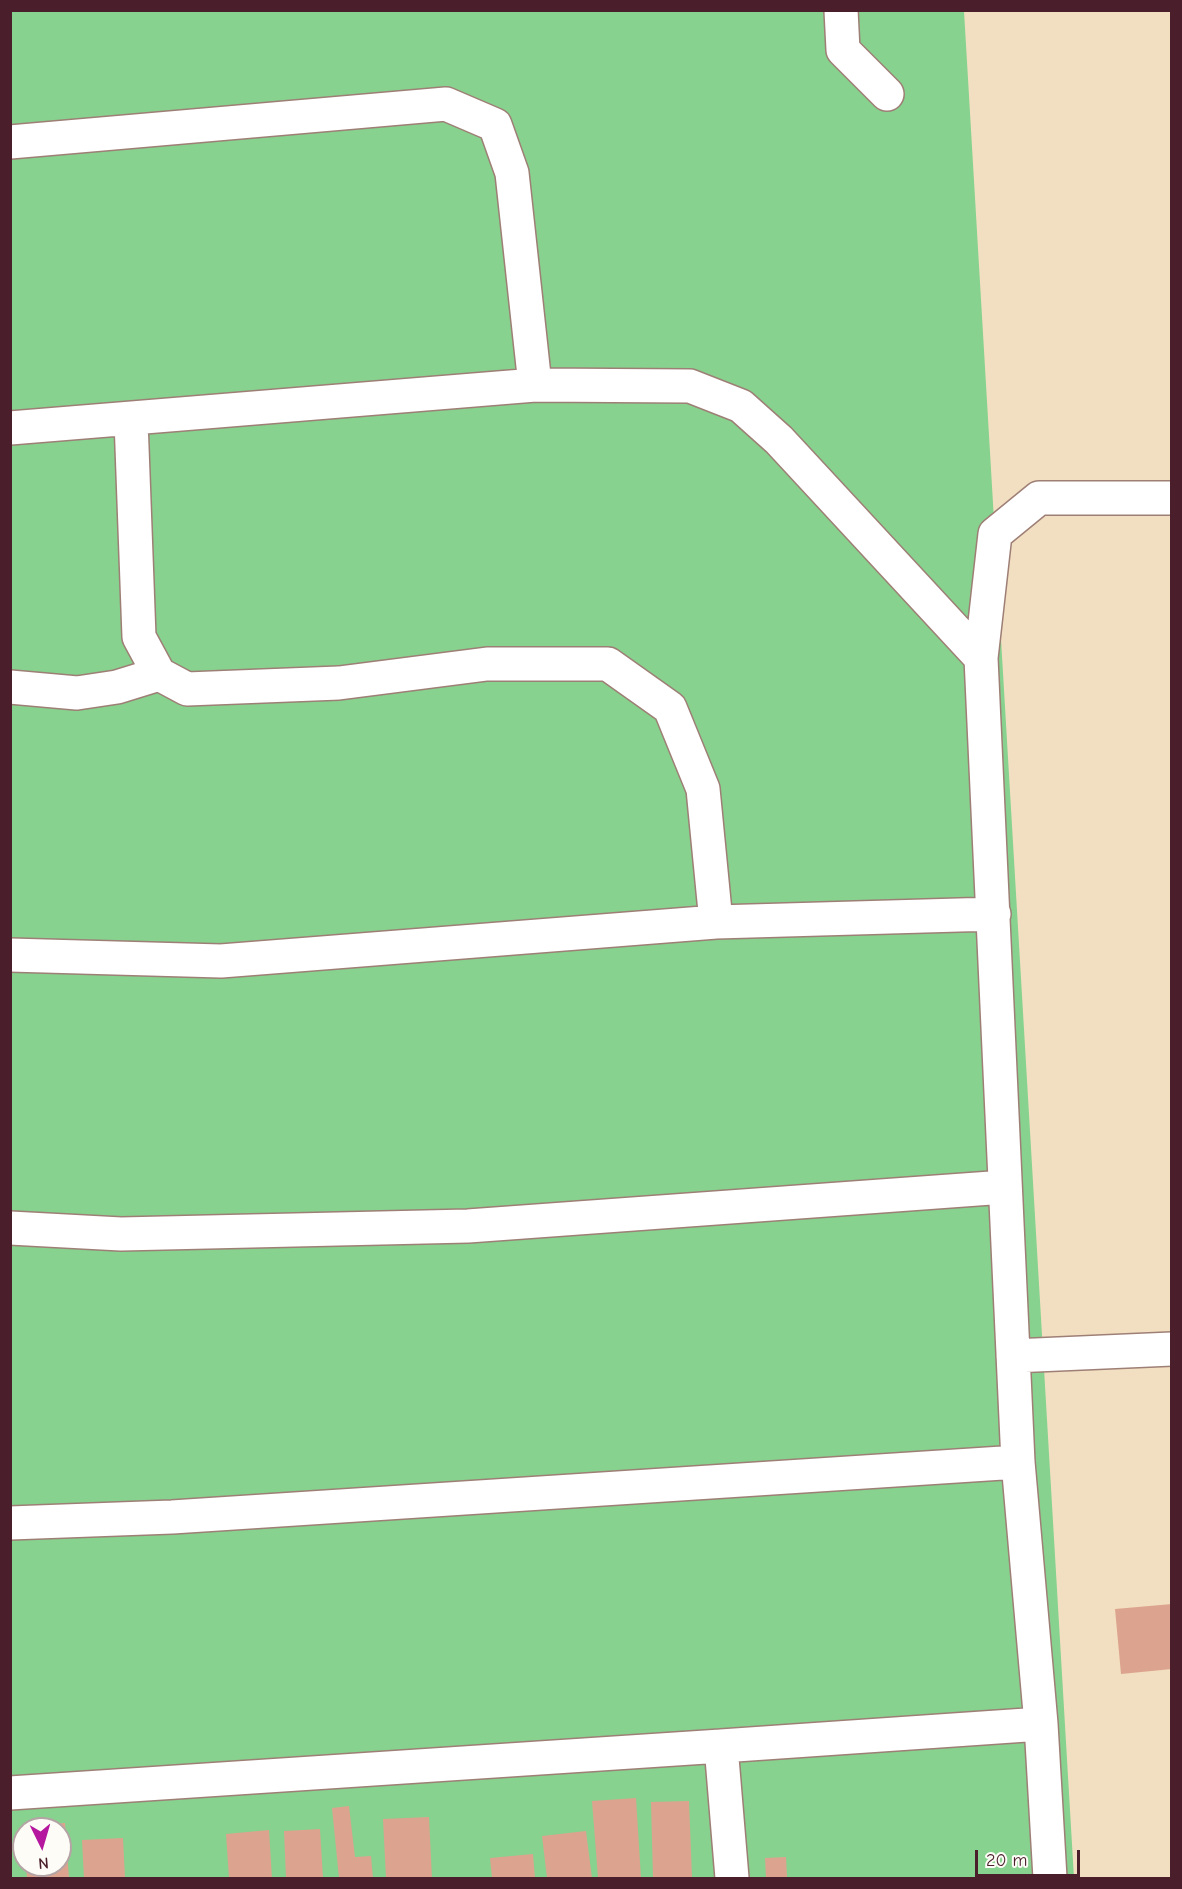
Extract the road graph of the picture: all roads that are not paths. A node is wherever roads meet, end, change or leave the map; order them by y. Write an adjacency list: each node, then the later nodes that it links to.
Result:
1 (841, 10): 2 (street)
2 (887, 94)
3 (10, 142): 4 (street)
4 (536, 385): 5 (street); 8 (street)
5 (131, 420): 6 (street); 9 (street)
6 (10, 428)
7 (1172, 498): 8 (street)
8 (981, 658): 11 (street)
9 (159, 674): 10 (street); 12 (street)
10 (10, 687)
11 (994, 914): 12 (street); 14 (street)
12 (716, 922): 13 (street)
13 (10, 955)
14 (1005, 1187): 15 (street); 17 (street)
15 (10, 1228)
16 (1172, 1349): 17 (street)
17 (1013, 1356): 18 (street)
18 (1018, 1462): 19 (street); 20 (street)
19 (10, 1523)
20 (1041, 1724): 21 (street); 24 (street)
21 (721, 1746): 22 (street); 23 (street)
22 (10, 1793)
23 (732, 1878)
24 (1050, 1878)

